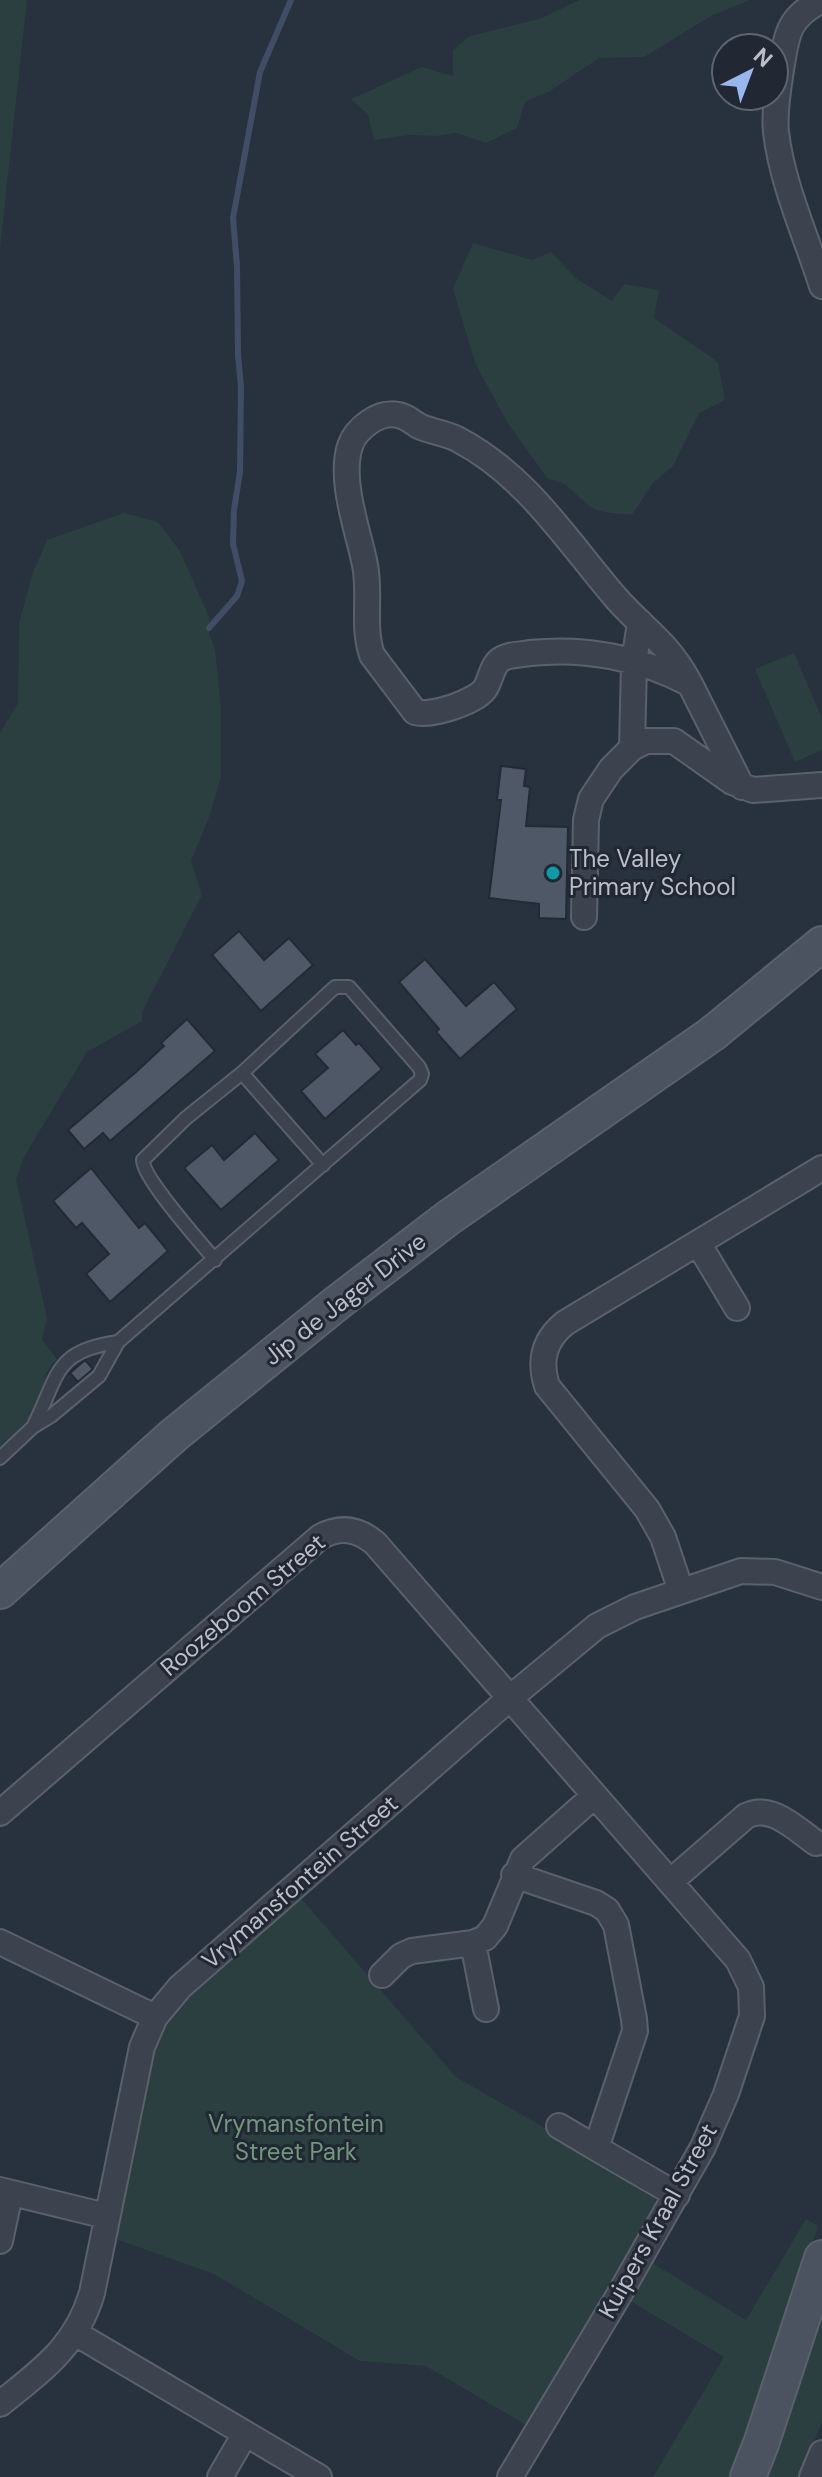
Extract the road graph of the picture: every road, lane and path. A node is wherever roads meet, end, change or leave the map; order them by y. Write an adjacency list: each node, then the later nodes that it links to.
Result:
1 (822, 0): 2 (street)
2 (822, 286)
3 (640, 622): 4 (street); 4 (street); 5 (street)
4 (634, 663): 5 (street); 6 (street)
5 (690, 684): 8 (street)
6 (632, 748): 8 (street); 9 (street)
7 (822, 785): 8 (street)
8 (742, 787)
9 (584, 917)
10 (822, 944): 12 (main road, Jip de Jager Drive)
11 (822, 970): 12 (main road, Jip de Jager Drive)
12 (712, 1034): 23 (main road, Jip de Jager Drive)
13 (242, 1073): 14 (lane); 14 (lane); 17 (lane)
14 (323, 1165): 17 (lane)
15 (822, 1168): 16 (street)
16 (698, 1243): 18 (street); 24 (street)
17 (215, 1260): 19 (lane)
18 (737, 1308)
19 (118, 1342): 20 (lane); 20 (lane)
20 (33, 1427): 21 (lane)
21 (0, 1458)
22 (822, 1587): 24 (street, Vrymansfontein Street)
23 (0, 1591)
24 (681, 1591): 25 (street, Vrymansfontein Street)
25 (510, 1698): 26 (street, Kuipers Kraal Street); 27 (street, Roozeboom Street); 35 (street, Vrymansfontein Street)
26 (594, 1796): 29 (street); 30 (street, Kuipers Kraal Street)
27 (0, 1813)
28 (816, 1843): 30 (street)
29 (514, 1875): 32 (street); 37 (street)
30 (670, 1882): 39 (street, Kuipers Kraal Street)
31 (0, 1942): 35 (street)
32 (473, 1943): 33 (street); 34 (street)
33 (382, 1975)
34 (486, 2009)
35 (155, 2017): 40 (street, Vrymansfontein Street)
36 (559, 2126): 37 (street)
37 (596, 2148): 39 (street)
38 (5, 2192): 40 (street); 41 (street)
39 (677, 2195): 49 (street, Kuipers Kraal Street)
40 (106, 2216): 43 (street, Vrymansfontein Street)
41 (0, 2241)
42 (822, 2258): 50 (main road)
43 (75, 2333): 44 (street, Vrymansfontein Street); 45 (street)
44 (0, 2404)
45 (245, 2434): 47 (street); 48 (street)
46 (822, 2453): 51 (street)
47 (220, 2477)
48 (319, 2477)
49 (510, 2477)
50 (748, 2477)
51 (812, 2477)

